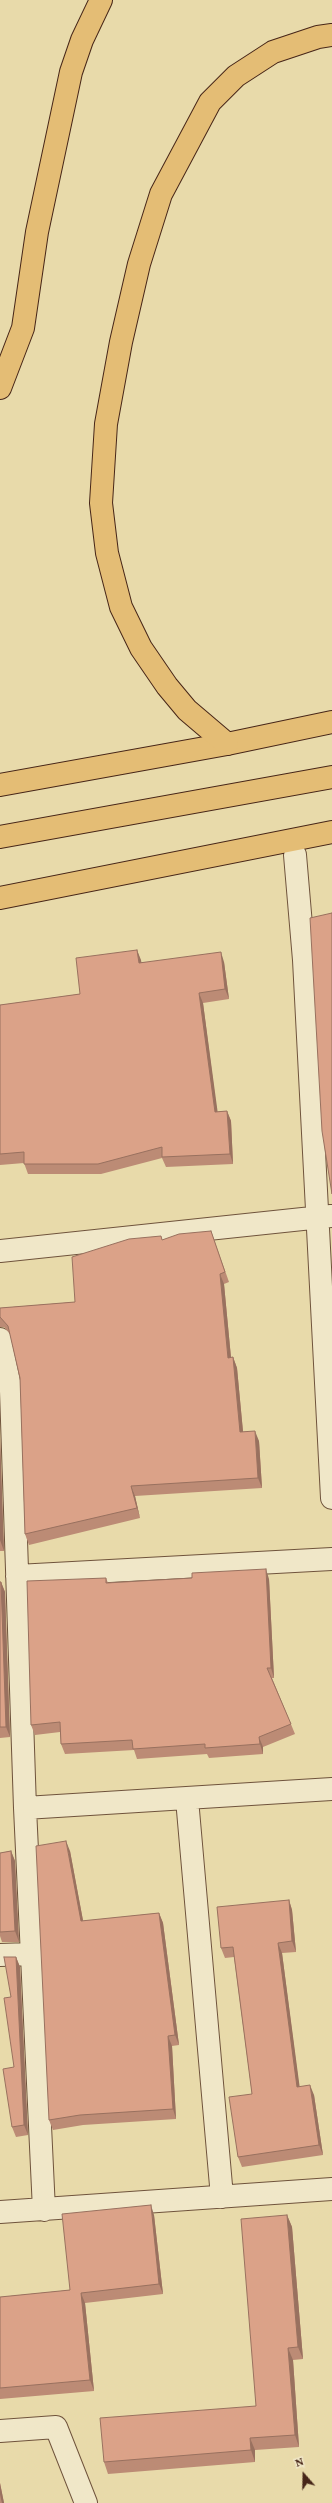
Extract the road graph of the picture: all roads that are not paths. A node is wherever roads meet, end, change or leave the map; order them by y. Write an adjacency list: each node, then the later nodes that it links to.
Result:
1 (101, 0): 3 (main road)
2 (332, 35): 5 (main road)
3 (0, 388)
4 (332, 722): 5 (main road)
5 (227, 744): 7 (main road)
6 (332, 777): 9 (main road)
7 (0, 785)
8 (332, 832): 11 (main road)
9 (0, 837)
10 (295, 856): 12 (street)
11 (0, 898)
12 (325, 1216): 13 (street); 15 (street)
13 (0, 1252)
14 (0, 1339): 16 (street)
15 (332, 1498)
16 (8, 1522): 18 (street)
17 (332, 1559): 18 (street)
18 (17, 1576): 21 (street)
19 (332, 1789): 20 (street)
20 (187, 1798): 21 (street); 25 (street)
21 (25, 1808): 22 (street)
22 (31, 1954): 23 (street); 26 (street)
23 (0, 1955)
24 (332, 2189): 25 (street)
25 (222, 2197): 26 (street)
26 (44, 2210): 27 (street)
27 (0, 2212)
28 (0, 2431): 29 (street)
29 (86, 2503)

